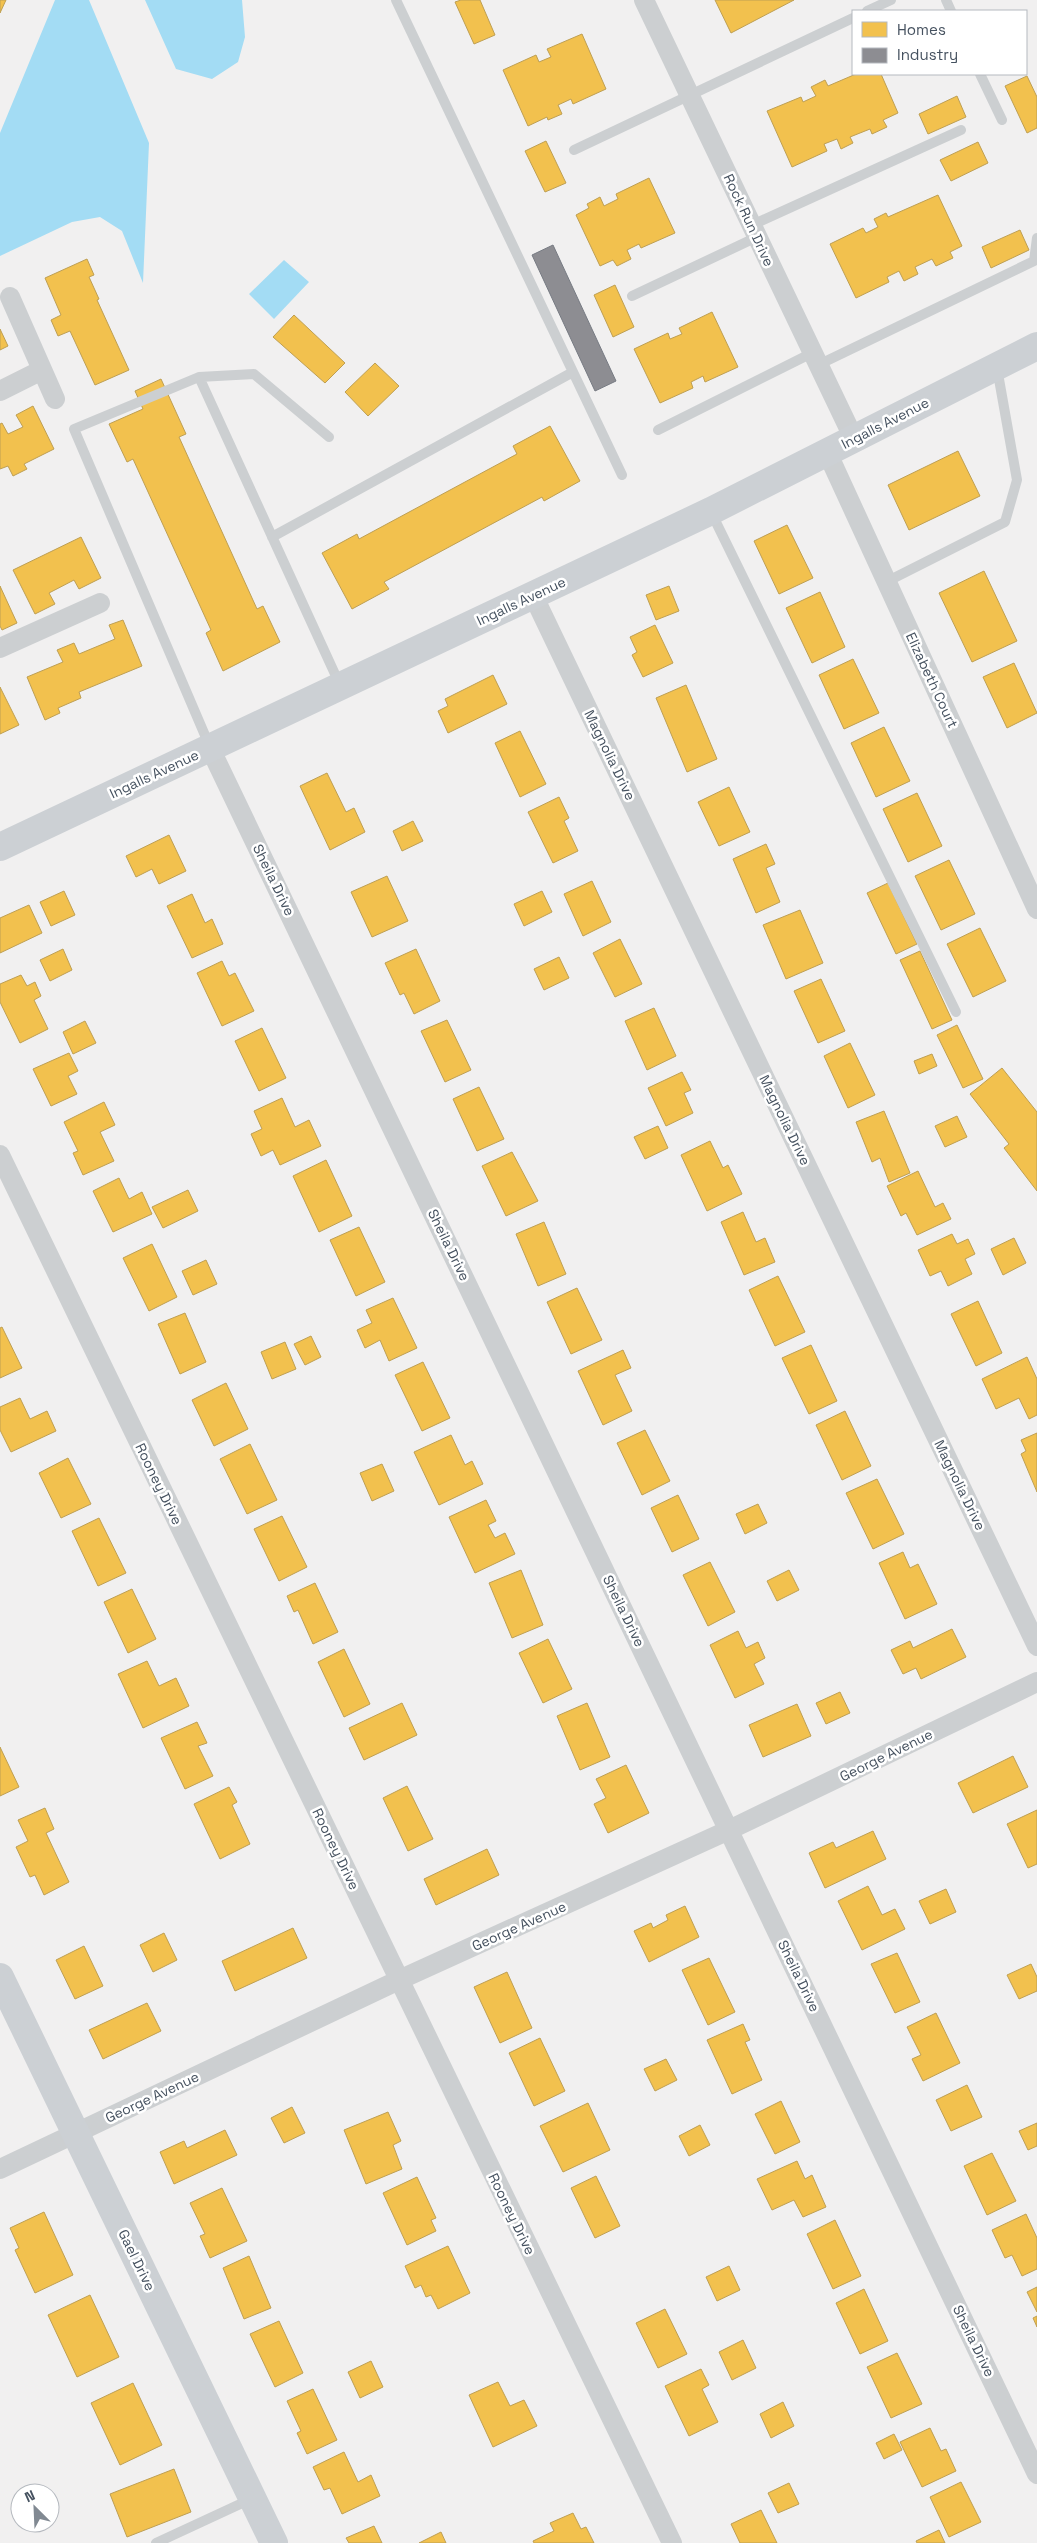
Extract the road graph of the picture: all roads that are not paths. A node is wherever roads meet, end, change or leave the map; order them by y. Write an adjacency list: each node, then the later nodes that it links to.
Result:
1 (396, 0): 19 (lane)
2 (644, 0): 7 (street, Rock Run Drive)
3 (891, 0): 4 (lane)
4 (869, 10)
5 (852, 18): 7 (lane)
6 (980, 75): 8 (lane)
7 (690, 96): 10 (lane); 11 (street, Rock Run Drive)
8 (1002, 120)
9 (960, 130): 11 (lane)
10 (574, 150)
11 (754, 231): 13 (lane); 16 (street, Rock Run Drive)
12 (1037, 238): 16 (lane)
13 (632, 296)
14 (10, 297): 18 (street)
15 (1037, 346): 17 (street, Ingalls Avenue)
16 (815, 359): 23 (lane); 25 (street, Rock Run Drive)
17 (996, 367): 25 (street, Ingalls Avenue); 30 (lane)
18 (42, 370): 21 (street); 22 (street)
19 (573, 372): 27 (lane); 29 (lane)
20 (198, 376): 24 (lane); 29 (lane); 35 (lane)
21 (0, 391)
22 (55, 399)
23 (658, 430)
24 (329, 437)
25 (854, 439): 26 (street, Ingalls Avenue)
26 (827, 452): 28 (street, Ingalls Avenue); 30 (street, Elizabeth Court)
27 (622, 475)
28 (711, 511): 31 (street, Ingalls Avenue); 38 (lane)
29 (272, 537): 34 (lane)
30 (886, 582): 37 (street, Elizabeth Court)
31 (533, 595): 34 (street, Ingalls Avenue); 40 (street, Magnolia Drive)
32 (100, 603): 33 (street)
33 (0, 648)
34 (341, 686): 35 (street, Ingalls Avenue)
35 (210, 748): 36 (street, Ingalls Avenue); 42 (street, Sheila Drive)
36 (0, 847)
37 (1037, 908)
38 (956, 1012)
39 (0, 1155): 44 (street, Rooney Drive)
40 (1037, 1646)
41 (1037, 1682): 42 (street, George Avenue)
42 (729, 1830): 44 (street, George Avenue); 47 (street, Sheila Drive)
43 (0, 1977): 45 (street, Gael Drive)
44 (399, 1980): 45 (street, George Avenue); 51 (street, Rooney Drive)
45 (76, 2133): 46 (street, George Avenue); 48 (street, Gael Drive)
46 (0, 2169)
47 (1037, 2474)
48 (252, 2498): 49 (lane); 50 (street, Gael Drive)
49 (156, 2543)
50 (274, 2543)
51 (672, 2543)

